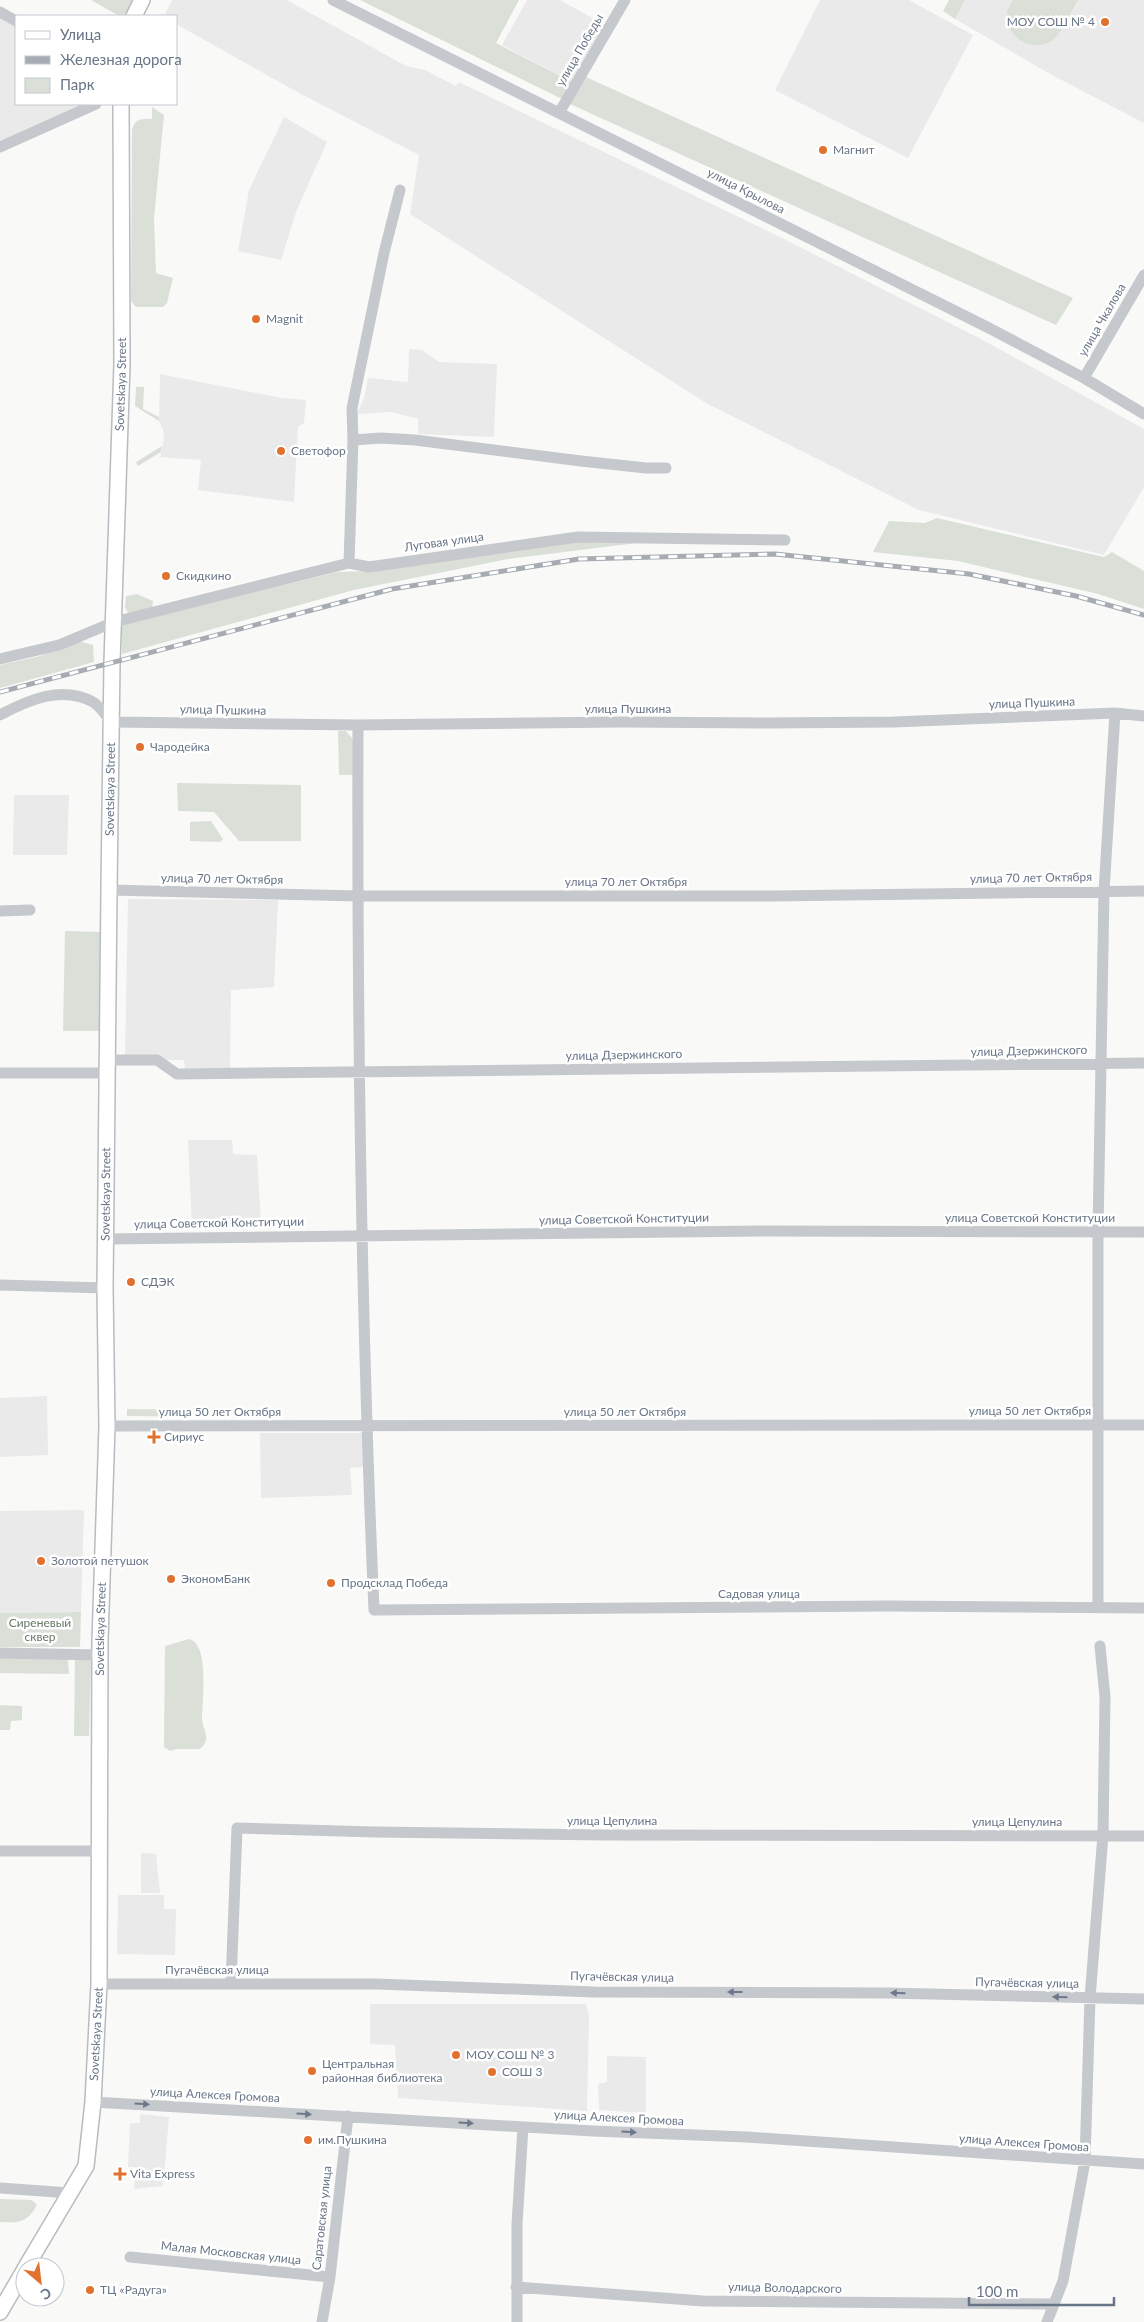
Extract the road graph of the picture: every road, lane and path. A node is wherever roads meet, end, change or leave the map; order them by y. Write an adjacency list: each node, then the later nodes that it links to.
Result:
1 (142, 0): 5 (main road)
2 (332, 0): 9 (street, улица Крылова)
3 (625, 0): 9 (street, улица Победы)
4 (0, 12): 6 (street)
5 (134, 15)
6 (15, 20)
7 (94, 105): 10 (street)
8 (121, 105): 19 (main road, Sovetskaya Street)
9 (559, 113): 13 (street, улица Крылова)
10 (0, 147)
11 (400, 190): 15 (street)
12 (1144, 275): 13 (street, улица Чкалова)
13 (1084, 378): 14 (street, улица Крылова)
14 (1144, 414)
15 (353, 440): 16 (street); 18 (street)
16 (666, 468)
17 (785, 540): 18 (street, Луговая улица)
18 (349, 563): 19 (street, Луговая улица)
19 (114, 622): 20 (street, Луговая улица); 24 (main road, Sovetskaya Street)
20 (0, 659)
21 (1115, 713): 23 (street, улица Пушкина); 25 (street, улица Пушкина); 27 (street)
22 (0, 715): 24 (street)
23 (1144, 716)
24 (112, 722): 25 (street, улица Пушкина); 26 (main road, Sovetskaya Street)
25 (358, 725): 29 (street)
26 (109, 890): 29 (street, улица 70 лет Октября); 34 (main road, Sovetskaya Street)
27 (1104, 891): 28 (street, улица 70 лет Октября); 29 (street, улица 70 лет Октября); 33 (street)
28 (1144, 891)
29 (358, 896): 36 (street)
30 (30, 910): 31 (street)
31 (0, 911)
32 (1144, 1063): 33 (street, улица Дзержинского)
33 (1102, 1064): 36 (street, улица Дзержинского); 37 (street)
34 (108, 1066): 35 (street, улица Дзержинского); 36 (street, улица Дзержинского); 40 (main road, Sovetskaya Street)
35 (0, 1072)
36 (359, 1072): 39 (street)
37 (1098, 1232): 38 (street, улица Советской Конституции); 39 (street, улица Советской Конституции); 43 (street)
38 (1144, 1232)
39 (362, 1235): 40 (street, улица Советской Конституции); 46 (street)
40 (105, 1239): 42 (main road, Sovetskaya Street)
41 (0, 1285): 42 (street)
42 (105, 1288): 45 (main road, Sovetskaya Street)
43 (1099, 1425): 44 (street, улица 50 лет Октября); 46 (street, улица 50 лет Октября); 47 (street)
44 (1144, 1425)
45 (107, 1426): 46 (street, улица 50 лет Октября); 51 (main road, Sovetskaya Street)
46 (366, 1427): 47 (street, Садовая улица)
47 (1098, 1607): 48 (street, Садовая улица)
48 (1144, 1608)
49 (1100, 1646): 52 (street)
50 (0, 1653): 51 (street)
51 (99, 1655): 54 (main road, Sovetskaya Street)
52 (1103, 1835): 53 (street, улица Цепулина); 57 (street, улица Цепулина); 58 (street)
53 (1144, 1836)
54 (100, 1851): 55 (street); 56 (main road, Sovetskaya Street)
55 (0, 1852)
56 (99, 1984): 57 (street, Пугачёвская улица); 60 (main road, Sovetskaya Street)
57 (231, 1984): 58 (street, Пугачёвская улица, one-way to 57)
58 (1090, 1998): 59 (street, Пугачёвская улица); 63 (street)
59 (1144, 1999)
60 (93, 2102): 61 (street, улица Алексея Громова, one-way to 61); 66 (main road, Sovetskaya Street)
61 (348, 2116): 62 (street, улица Алексея Громова, one-way to 62); 69 (street, Саратовская улица)
62 (524, 2127): 63 (street, улица Алексея Громова, one-way to 63); 71 (street)
63 (1085, 2162): 64 (street, улица Алексея Громова); 72 (street)
64 (1144, 2164)
65 (0, 2188): 66 (street)
66 (70, 2193): 67 (main road, Sovetskaya Street)
67 (32, 2257)
68 (130, 2257): 69 (street, Малая Московская улица)
69 (330, 2277): 74 (street, Саратовская улица)
70 (15, 2287): 73 (main road, Sovetskaya Street)
71 (516, 2287): 72 (street, улица Володарского); 75 (street)
72 (1053, 2304): 76 (street)
73 (0, 2312)
74 (322, 2322)
75 (517, 2322)
76 (1047, 2322)

